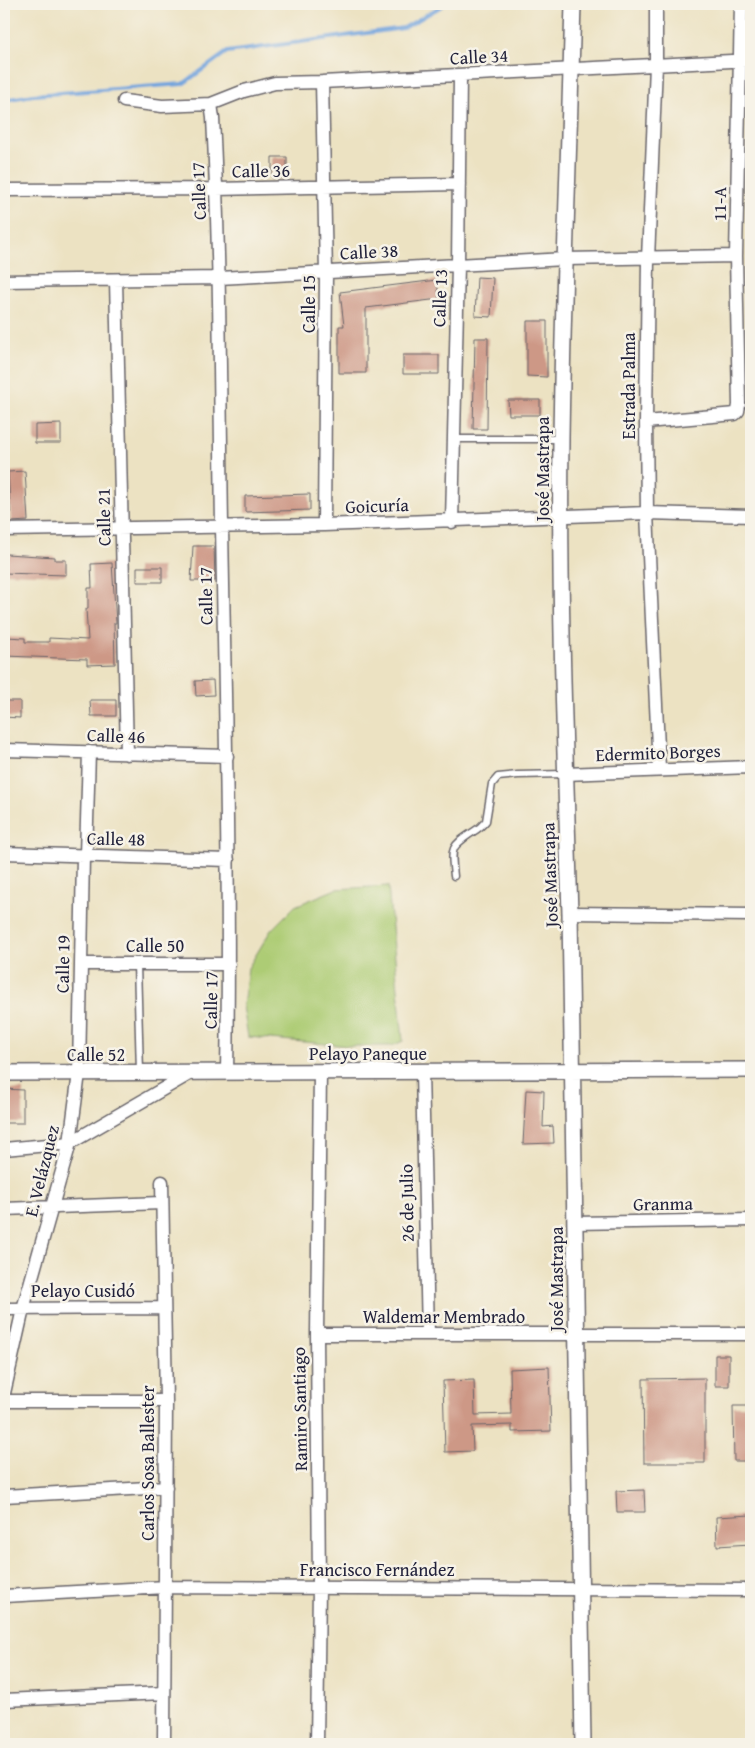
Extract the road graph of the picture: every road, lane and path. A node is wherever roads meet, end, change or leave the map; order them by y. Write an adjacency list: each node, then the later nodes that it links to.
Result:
1 (573, 4): 6 (street, José Mastrapa)
2 (656, 4): 5 (street, Estrada Palma)
3 (741, 4): 4 (street, 11-A)
4 (745, 60): 5 (street, Calle 34); 15 (street, 11-A)
5 (656, 65): 6 (street, Calle 34); 16 (street, Estrada Palma)
6 (571, 69): 7 (street, Calle 34); 17 (street, José Mastrapa)
7 (460, 76): 8 (street, Calle 34); 11 (street, Calle 13)
8 (322, 82): 10 (street, Calle 34); 12 (street, Calle 15)
9 (124, 101): 10 (street, Calle 34)
10 (212, 104): 13 (street, Calle 17)
11 (459, 184): 12 (street, Calle 36); 18 (street, Calle 13)
12 (324, 187): 13 (street, Calle 36); 19 (street, Calle 15)
13 (216, 189): 14 (street, Calle 36); 20 (street, Calle 17)
14 (4, 190)
15 (736, 256): 16 (street, Calle 38); 23 (street, 11-A)
16 (648, 258): 17 (street, Calle 38); 23 (street, Estrada Palma)
17 (565, 260): 18 (street, Calle 38); 25 (street, José Mastrapa)
18 (458, 265): 19 (street, Calle 38); 24 (street, Calle 13)
19 (326, 272): 20 (street, Calle 38); 30 (street, Calle 15)
20 (219, 278): 21 (street, Calle 38); 31 (street, Calle 17)
21 (116, 280): 22 (street, Calle 38); 32 (street, Calle 21)
22 (4, 281)
23 (646, 422): 26 (street, Estrada Palma)
24 (453, 439): 25 (lane); 29 (street, Calle 13)
25 (561, 439): 28 (street, José Mastrapa)
26 (647, 514): 27 (street, Goicuría); 28 (street, Goicuría); 39 (street, Estrada Palma)
27 (751, 516)
28 (561, 517): 29 (street, Goicuría); 40 (street, José Mastrapa)
29 (452, 522): 30 (street, Goicuría)
30 (324, 525): 31 (street, Goicuría)
31 (222, 527): 32 (street, Goicuría); 37 (street, Calle 17)
32 (121, 528): 33 (street, Goicuría); 36 (street, Calle 21)
33 (4, 530)
34 (4, 750): 35 (street, Calle 46)
35 (89, 752): 36 (street, Calle 46); 42 (street, Calle 19)
36 (127, 754): 37 (street, Calle 46)
37 (227, 756): 43 (street, Calle 17)
38 (751, 766): 39 (street, Edermito Borges)
39 (659, 769): 40 (street, Edermito Borges)
40 (565, 774): 44 (lane); 45 (street, José Mastrapa)
41 (4, 853): 42 (street, Calle 48)
42 (85, 856): 43 (street, Calle 48); 47 (street, Calle 19)
43 (228, 860): 49 (street, Calle 17)
44 (454, 876)
45 (570, 913): 46 (street); 51 (street, José Mastrapa)
46 (751, 915)
47 (80, 964): 48 (street, Calle 50); 54 (street, Calle 19)
48 (136, 964): 49 (street, Calle 50); 56 (lane)
49 (229, 964): 58 (street, Calle 17)
50 (751, 1070): 51 (street, Pelayo Paneque)
51 (572, 1071): 52 (street, Pelayo Paneque); 66 (street, José Mastrapa)
52 (422, 1072): 55 (street, Pelayo Paneque); 71 (street, 26 de Julio)
53 (4, 1073): 54 (street, Calle 52)
54 (79, 1073): 56 (street, Calle 52); 59 (street, E. Velázquez)
55 (320, 1073): 58 (street, Pelayo Paneque); 70 (street, Ramiro Santiago)
56 (140, 1074): 57 (street, Calle 52)
57 (189, 1074): 58 (street, Pelayo Paneque); 59 (street)
58 (227, 1074)
59 (70, 1143): 60 (street); 63 (street, E. Velázquez)
60 (4, 1149)
61 (162, 1182): 62 (street, Carlos Sosa Ballester)
62 (161, 1203): 63 (street); 67 (street, Carlos Sosa Ballester)
63 (51, 1206): 64 (street); 69 (street, E. Velázquez)
64 (4, 1209)
65 (751, 1220): 66 (street, Granma)
66 (575, 1223): 72 (street, José Mastrapa)
67 (163, 1308): 69 (street, Pelayo Cusidó); 76 (street, Carlos Sosa Ballester)
68 (4, 1309): 69 (street, Pelayo Cusidó)
69 (23, 1309): 74 (street, E. Velázquez)
70 (317, 1334): 71 (street, Waldemar Membrado); 80 (street, Ramiro Santiago)
71 (428, 1334): 72 (street, Waldemar Membrado)
72 (576, 1334): 73 (street, Waldemar Membrado); 81 (street, José Mastrapa)
73 (751, 1334)
74 (4, 1393)
75 (4, 1401): 76 (street)
76 (166, 1401): 77 (street, Carlos Sosa Ballester)
77 (166, 1487): 78 (street); 79 (street, Carlos Sosa Ballester)
78 (4, 1496)
79 (166, 1587): 80 (street, Francisco Fernández); 83 (street, Francisco Fernández); 84 (street, Carlos Sosa Ballester)
80 (320, 1587): 81 (street, Francisco Fernández); 87 (street, Ramiro Santiago)
81 (580, 1588): 82 (street, Francisco Fernández); 88 (street, José Mastrapa)
82 (751, 1590)
83 (4, 1596)
84 (164, 1692): 85 (street); 86 (street, Carlos Sosa Ballester)
85 (4, 1700)
86 (164, 1744)
87 (317, 1744)
88 (583, 1744)

